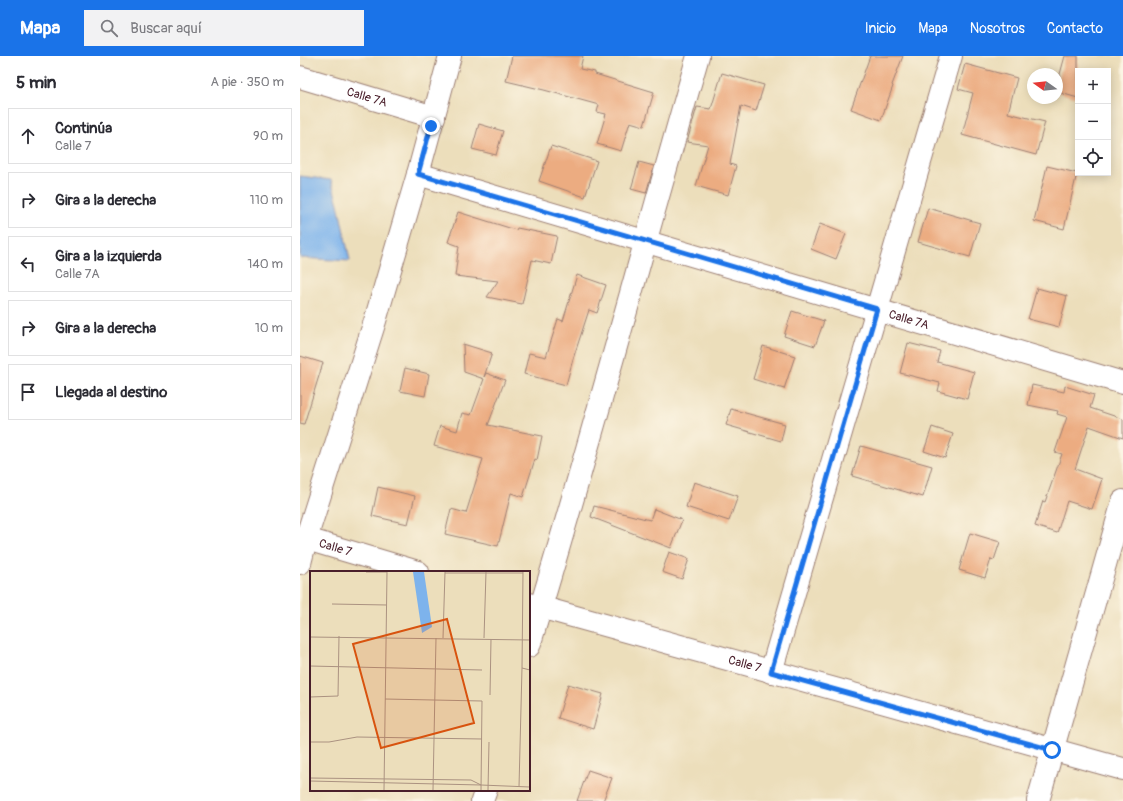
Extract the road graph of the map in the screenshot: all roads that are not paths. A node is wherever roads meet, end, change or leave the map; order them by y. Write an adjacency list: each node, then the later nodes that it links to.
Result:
1 (450, 56): 5 (street)
2 (698, 56): 7 (street)
3 (951, 56): 8 (street)
4 (300, 76): 5 (street, Calle 7A)
5 (434, 117): 6 (street)
6 (418, 174): 7 (street, Calle 7A); 11 (street)
7 (645, 240): 8 (street, Calle 7A); 14 (street)
8 (877, 309): 9 (street, Calle 7A); 16 (street)
9 (1123, 383)
10 (1123, 501): 17 (street)
11 (303, 538): 12 (street); 13 (street, Calle 7)
12 (300, 563)
13 (415, 571)
14 (535, 606): 15 (street); 16 (street, Calle 7)
15 (530, 639)
16 (771, 672): 17 (street, Calle 7)
17 (1052, 750): 18 (street, Calle 7); 21 (street)
18 (1123, 769)
19 (486, 791): 20 (street)
20 (482, 801)
21 (1038, 801)

